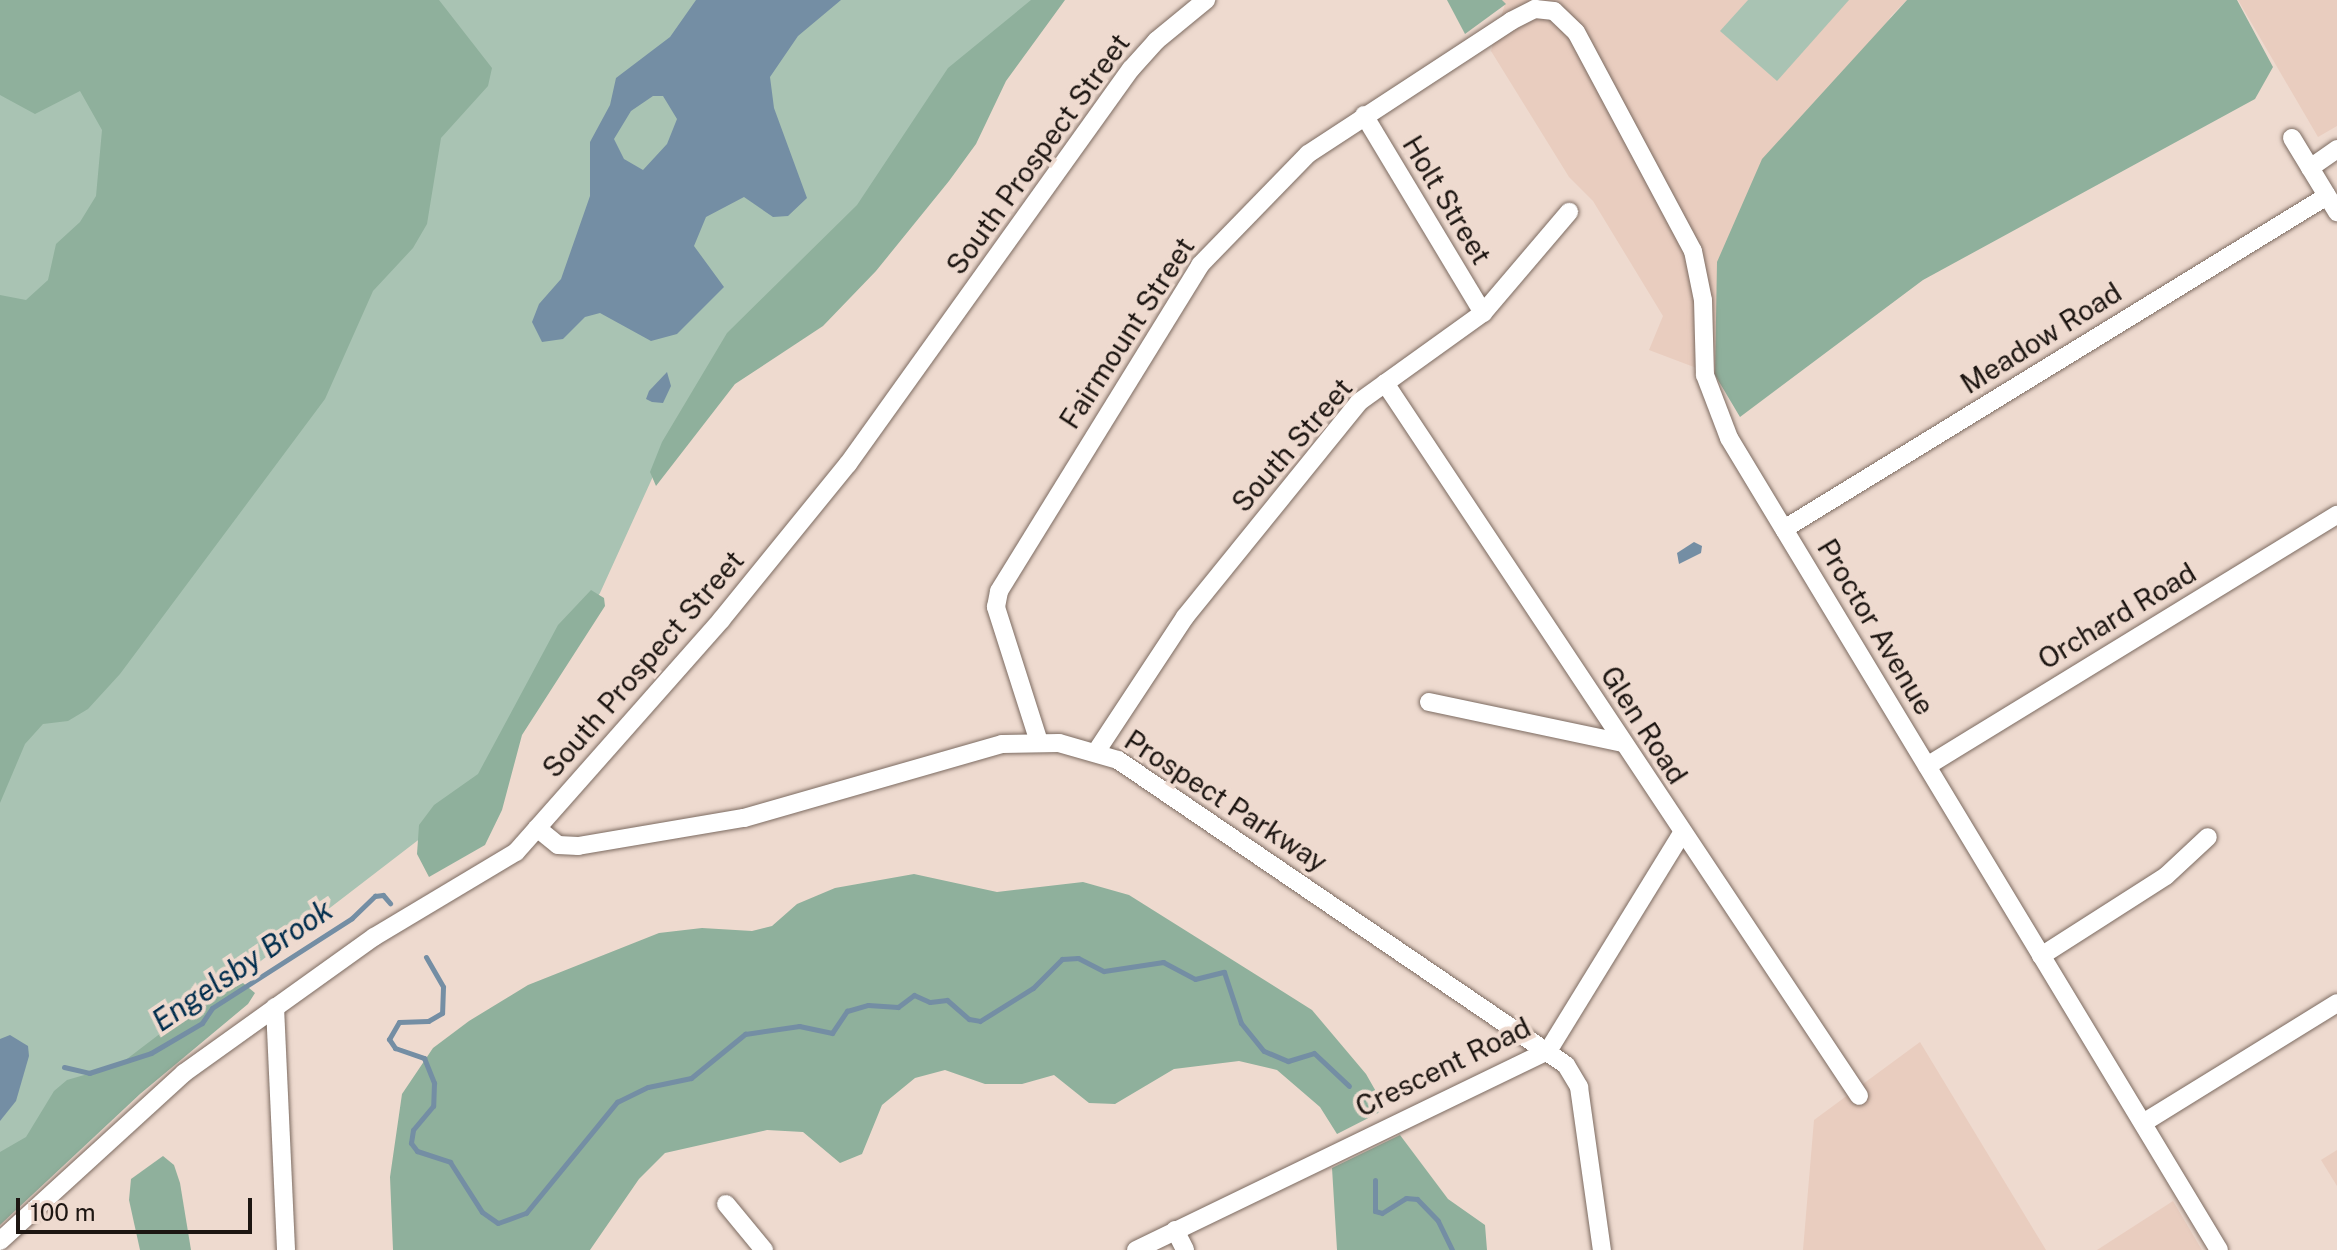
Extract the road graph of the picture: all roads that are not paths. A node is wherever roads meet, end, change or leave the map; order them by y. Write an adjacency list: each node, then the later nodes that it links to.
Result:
1 (1206, 0): 19 (street, South Prospect Street)
2 (1554, 11): 3 (street, Fairmount Street); 13 (street, Proctor Avenue)
3 (1364, 115): 10 (street, Holt Street); 15 (street, Fairmount Street)
4 (2292, 138): 6 (street)
5 (2337, 149): 6 (street)
6 (2310, 168): 7 (street)
7 (2327, 196): 9 (street); 13 (street, Meadow Road)
8 (1569, 212): 10 (street, South Street)
9 (2337, 212)
10 (1483, 313): 11 (street, South Street)
11 (1385, 383): 16 (street, Glen Road); 17 (street, South Street)
12 (2337, 515): 18 (street, Orchard Road)
13 (1784, 529): 18 (street, Proctor Avenue)
14 (1429, 702): 16 (street)
15 (1039, 742): 17 (street, Prospect Parkway); 19 (street, Prospect Parkway)
16 (1623, 743): 20 (street, Glen Road)
17 (1096, 752): 25 (street, Prospect Parkway)
18 (1927, 766): 22 (street, Proctor Avenue)
19 (537, 828): 24 (street, South Prospect Street)
20 (1682, 833): 25 (street, Crescent Road); 26 (street, Glen Road)
21 (2208, 837): 22 (street)
22 (2041, 956): 27 (street, Proctor Avenue)
23 (2337, 1003): 27 (street)
24 (275, 1007): 30 (street, South Prospect Street); 31 (street)
25 (1548, 1051): 29 (street, Crescent Road); 35 (street, Prospect Parkway)
26 (1859, 1096)
27 (2143, 1123): 36 (street, Proctor Avenue)
28 (726, 1204): 32 (street)
29 (1175, 1230): 33 (street, Crescent Road); 34 (street)
30 (0, 1241)
31 (286, 1250)
32 (764, 1250)
33 (1136, 1250)
34 (1185, 1250)
35 (1602, 1250)
36 (2219, 1250)

